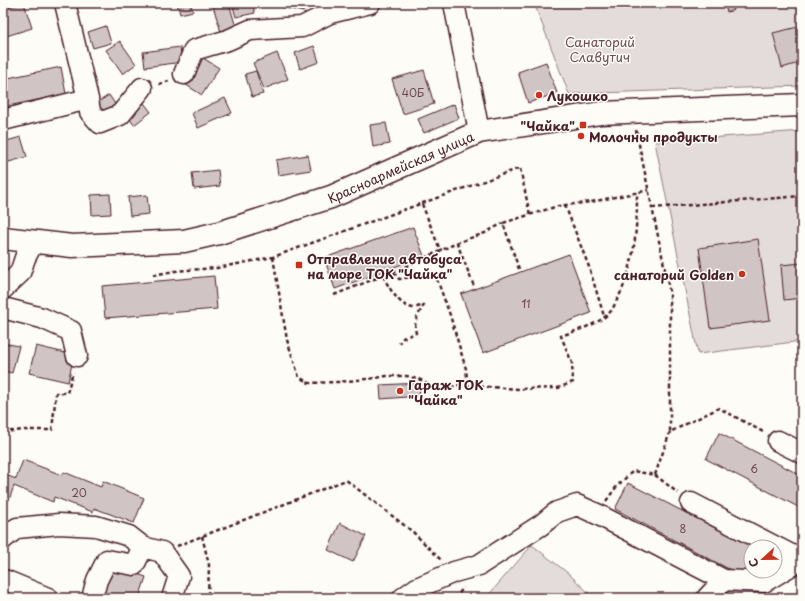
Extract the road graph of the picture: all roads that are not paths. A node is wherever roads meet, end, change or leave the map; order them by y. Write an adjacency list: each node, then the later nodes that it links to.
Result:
1 (65, 3): 7 (street)
2 (370, 3): 4 (street)
3 (454, 3): 10 (street)
4 (329, 8): 5 (street)
5 (184, 74)
6 (142, 88): 7 (street)
7 (88, 99): 9 (street)
8 (802, 105): 10 (main road, Красноармейская улица)
9 (3, 120)
10 (479, 132): 12 (main road, Красноармейская улица)
11 (3, 238): 12 (main road, Красноармейская улица)
12 (34, 241): 13 (street)
13 (3, 289)
14 (3, 308): 15 (street)
15 (77, 356)
16 (778, 441): 17 (street)
17 (802, 453)
18 (691, 503): 21 (street)
19 (3, 540): 20 (street)
20 (153, 550): 25 (street); 26 (street)
21 (801, 559): 23 (street)
22 (3, 580): 24 (street)
23 (724, 580): 27 (street); 28 (street)
24 (48, 598)
25 (92, 598)
26 (172, 598)
27 (404, 598)
28 (707, 598)

